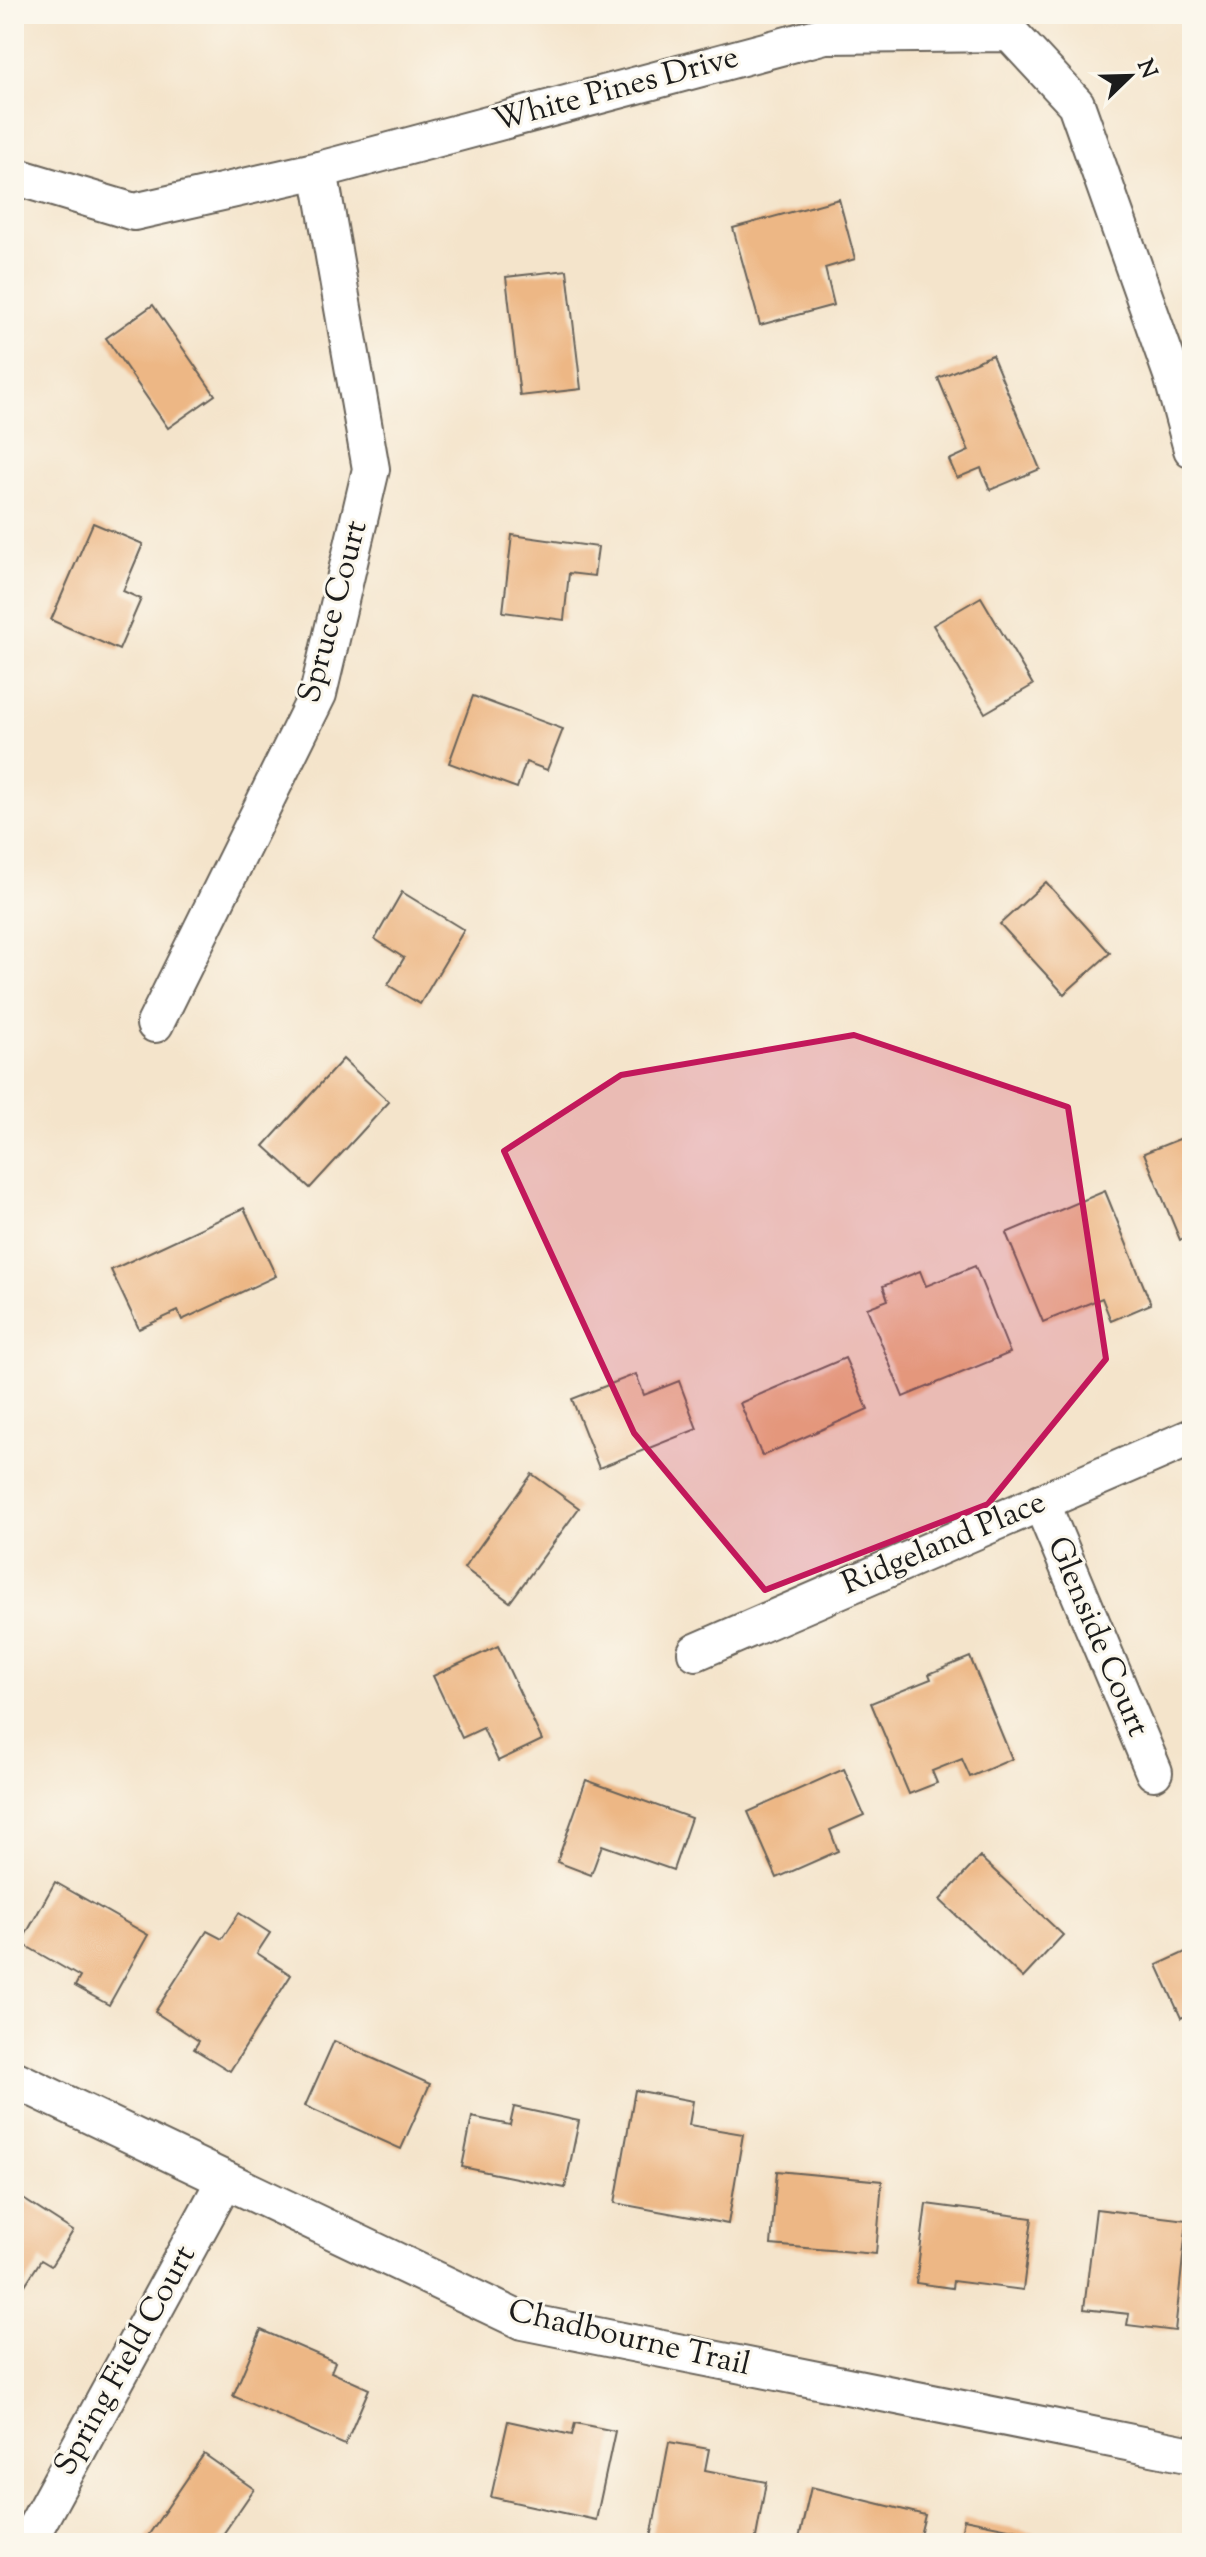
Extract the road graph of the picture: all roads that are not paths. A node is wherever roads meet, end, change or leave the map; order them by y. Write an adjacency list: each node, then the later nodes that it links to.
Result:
1 (319, 170): 2 (street, White Pines Drive); 3 (street, White Pines Drive); 4 (street, Spruce Court)
2 (14, 176)
3 (1192, 449)
4 (155, 1024)
5 (1192, 1437): 6 (street, Ridgeland Place)
6 (1041, 1502): 7 (street, Ridgeland Place); 8 (street, Glenside Court)
7 (696, 1652)
8 (1154, 1772)
9 (14, 2079): 10 (street, Chadbourne Trail)
10 (225, 2180): 11 (street, Chadbourne Trail); 12 (street, Spring Field Court)
11 (1192, 2455)
12 (27, 2543)

